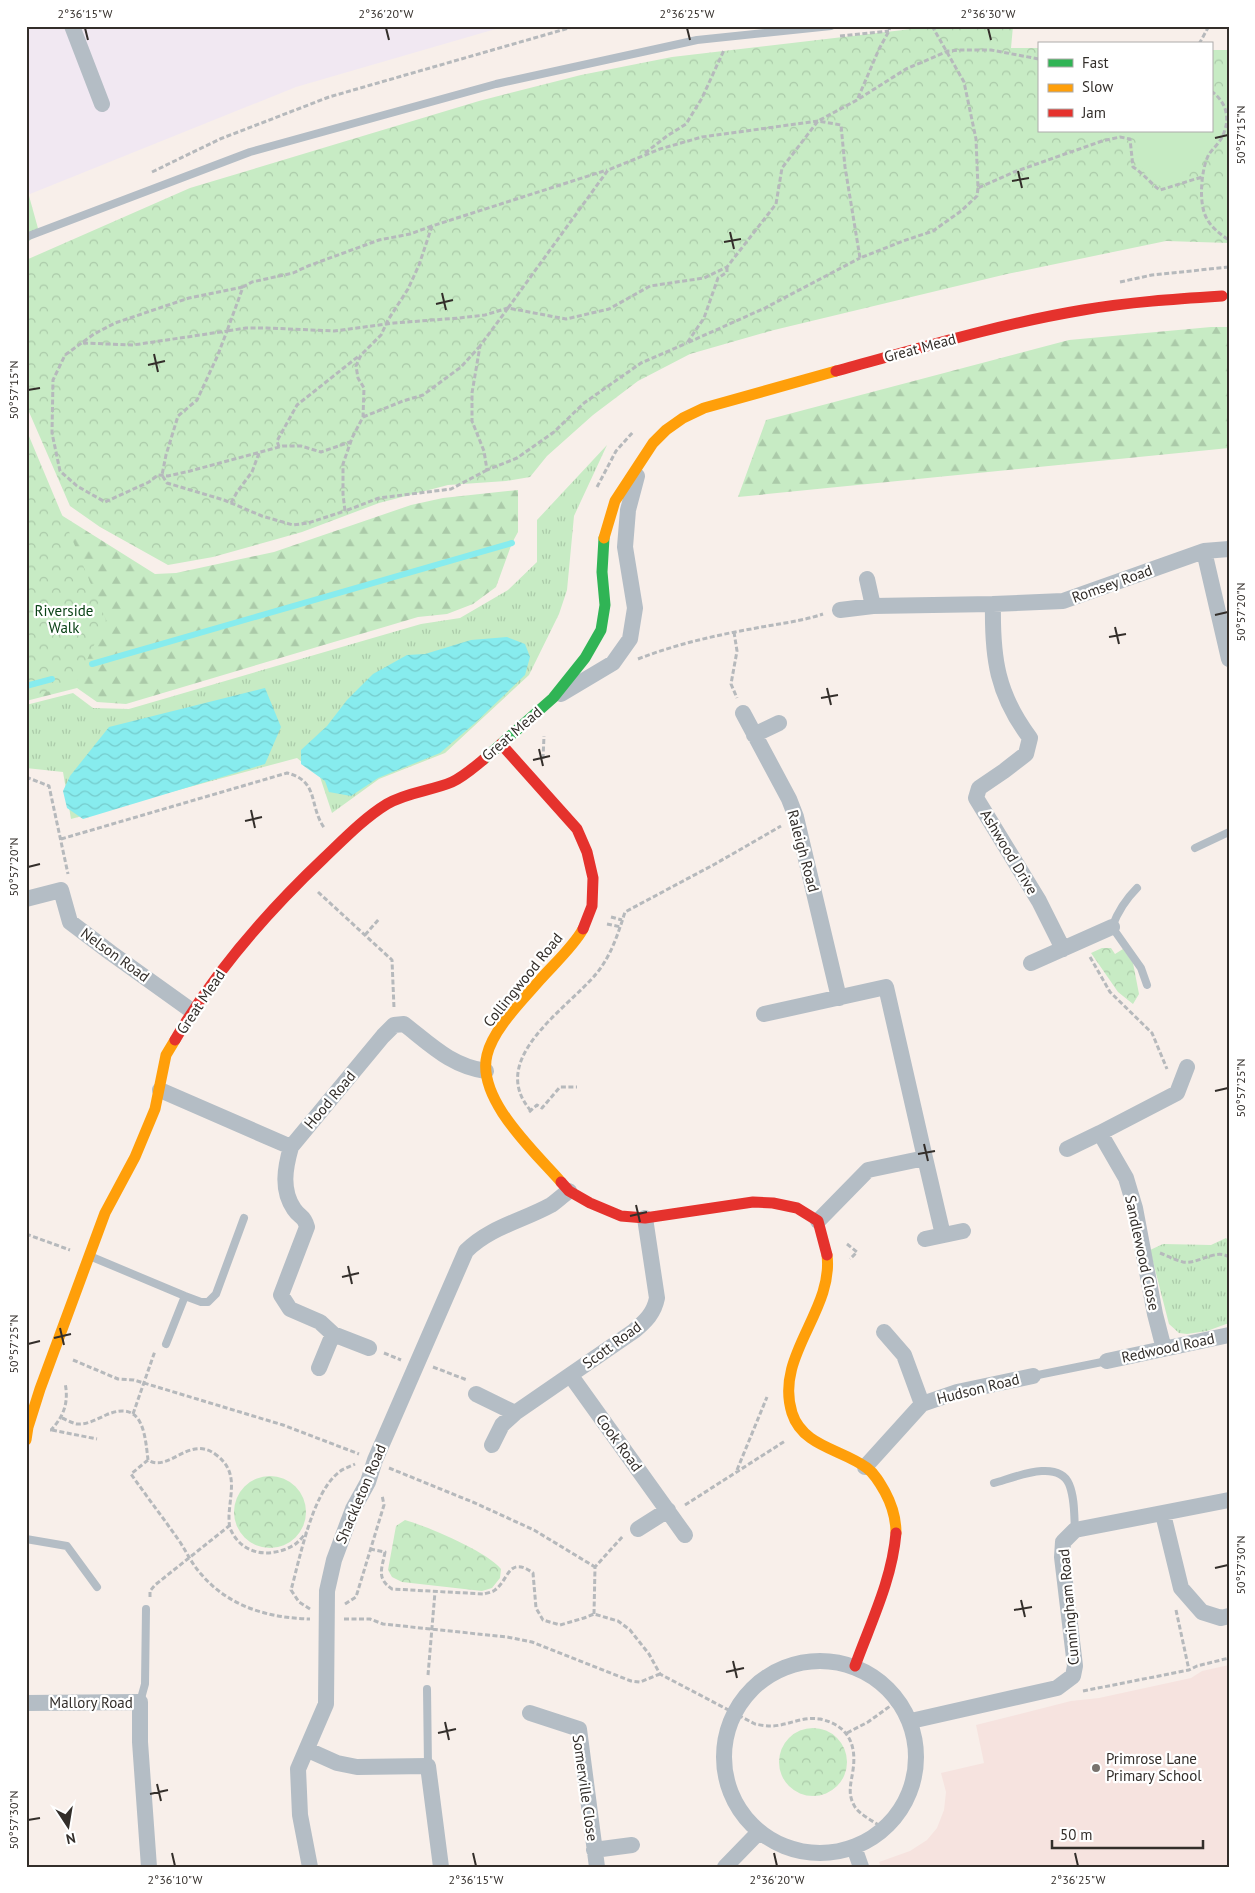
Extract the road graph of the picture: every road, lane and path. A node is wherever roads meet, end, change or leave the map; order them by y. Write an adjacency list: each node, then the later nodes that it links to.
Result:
1 (72, 26): 15 (street)
2 (576, 26): 19 (path)
3 (831, 26): 23 (lane)
4 (890, 26): 7 (path)
5 (932, 26): 11 (path)
6 (1210, 26): 9 (path)
7 (889, 31): 8 (path); 14 (path)
8 (832, 37)
9 (1200, 42)
10 (726, 46): 17 (path)
11 (948, 52): 12 (path); 14 (path); 21 (path)
12 (1038, 59)
13 (1212, 92): 20 (path)
14 (856, 100): 16 (path)
15 (102, 104)
16 (818, 121): 17 (path); 25 (path); 26 (path)
17 (641, 156): 18 (path)
18 (608, 170): 22 (path); 31 (path)
19 (152, 173)
20 (1202, 177): 21 (path); 24 (path)
21 (978, 188): 25 (path)
22 (432, 226): 29 (path); 32 (path)
23 (26, 237)
24 (1229, 240)
25 (860, 258): 35 (path)
26 (727, 266): 31 (path); 35 (path)
27 (1229, 267): 28 (path)
28 (1119, 282)
29 (242, 287): 33 (path); 34 (path)
30 (1226, 295): 43 (street, Great Mead)
31 (508, 308): 32 (path); 36 (path)
32 (385, 326): 33 (path); 37 (path)
33 (227, 330): 34 (path); 45 (path)
34 (82, 343): 45 (path)
35 (687, 343): 44 (path)
36 (480, 346): 38 (path); 44 (path)
37 (361, 355): 38 (path); 41 (path)
38 (363, 417): 40 (path)
39 (636, 428): 46 (path)
40 (350, 442): 41 (path); 48 (path)
41 (279, 447): 42 (path)
42 (260, 452): 45 (path); 47 (path)
43 (642, 459): 58 (street, Great Mead); 58 (street, Great Mead)
44 (487, 470): 48 (path)
45 (162, 475): 47 (path)
46 (595, 493)
47 (231, 503): 48 (path)
48 (345, 511)
49 (1229, 549): 50 (street, Romsey Road)
50 (1204, 551): 52 (street, Romsey Road); 56 (street)
51 (867, 579): 53 (street)
52 (993, 604): 53 (street); 83 (street, Ashwood Drive)
53 (873, 606): 54 (street)
54 (840, 610): 55 (path)
55 (734, 632): 57 (path); 59 (path)
56 (1229, 659)
57 (631, 662)
58 (553, 698): 63 (street, Great Mead)
59 (743, 713): 62 (street, Raleigh Road)
60 (779, 722): 62 (street)
61 (547, 730): 65 (path)
62 (754, 735): 66 (street, Raleigh Road)
63 (501, 744): 65 (street, Collingwood Road); 71 (street, Great Mead)
64 (26, 777): 69 (path)
65 (532, 780): 91 (street, Collingwood Road)
66 (796, 817): 77 (path); 86 (street, Raleigh Road)
67 (1229, 832): 70 (lane)
68 (330, 837): 69 (path)
69 (61, 839): 73 (path)
70 (1194, 848)
71 (303, 878): 81 (path); 87 (street, Great Mead)
72 (1137, 888): 80 (lane)
73 (61, 890): 74 (street); 87 (street, Nelson Road)
74 (26, 899)
75 (603, 915): 77 (path)
76 (378, 919): 81 (path)
77 (622, 920): 79 (path)
78 (601, 923): 79 (path)
79 (621, 927): 95 (path)
80 (1112, 928): 82 (street); 85 (lane)
81 (365, 935): 89 (path)
82 (1080, 942): 83 (street); 94 (path)
83 (1064, 949): 84 (street)
84 (1031, 963)
85 (1147, 985)
86 (839, 998): 88 (street); 100 (street)
87 (192, 1011): 93 (street, Great Mead)
88 (764, 1014)
89 (394, 1025): 91 (street); 98 (street, Hood Road)
90 (1187, 1067): 94 (street)
91 (486, 1070): 96 (street, Collingwood Road)
92 (577, 1087): 95 (path)
93 (160, 1090): 98 (street); 111 (street, Great Mead)
94 (1177, 1093): 97 (street)
95 (531, 1111): 96 (path)
96 (512, 1128): 101 (street, Collingwood Road)
97 (1100, 1133): 99 (street); 108 (street, Sandlewood Close)
98 (291, 1147): 115 (street)
99 (1068, 1149)
100 (925, 1158): 104 (street); 107 (street)
101 (569, 1191): 103 (street, Collingwood Road); 122 (street, Shackleton Road)
102 (244, 1218): 113 (lane)
103 (645, 1218): 104 (street, Collingwood Road); 124 (street, Scott Road)
104 (818, 1221): 134 (street)
105 (963, 1231): 107 (street)
106 (26, 1234): 110 (path)
107 (943, 1235): 109 (street)
108 (1140, 1235): 112 (path); 119 (street, Sandlewood Close)
109 (925, 1239)
110 (62, 1248)
111 (89, 1256): 113 (lane); 120 (street, Great Mead)
112 (1229, 1257)
113 (184, 1296): 117 (lane)
114 (884, 1332): 129 (street, Hudson Road)
115 (333, 1334): 118 (street); 123 (street)
116 (1229, 1335): 119 (street, Redwood Road)
117 (166, 1344): 126 (path)
118 (369, 1348): 122 (path)
119 (1164, 1349): 121 (street, Redwood Road)
120 (54, 1352): 126 (path); 136 (street, Great Mead)
121 (1106, 1362): 125 (lane)
122 (416, 1365): 127 (path); 139 (street, Shackleton Road)
123 (319, 1368)
124 (570, 1376): 130 (street, Scott Road); 144 (street, Cook Road)
125 (1034, 1376): 129 (street, Hudson Road)
126 (145, 1383): 131 (path); 139 (path)
127 (476, 1394): 130 (street)
128 (768, 1394): 141 (path)
129 (922, 1404): 140 (street, Hudson Road)
130 (515, 1413): 137 (street, Scott Road)
131 (133, 1414): 132 (path); 138 (path)
132 (62, 1418)
133 (51, 1430): 135 (path)
134 (802, 1431): 140 (street); 141 (path)
135 (96, 1439)
136 (26, 1440)
137 (492, 1445)
138 (148, 1460): 146 (path); 153 (path)
139 (375, 1460): 149 (path); 152 (path); 154 (path); 161 (street, Shackleton Road)
140 (865, 1467): 164 (street)
141 (737, 1470): 144 (path)
142 (994, 1483): 148 (lane)
143 (1229, 1500): 145 (street, Cunningham Road)
144 (668, 1510): 147 (street); 150 (street, Cook Road)
145 (1163, 1514): 148 (street, Cunningham Road); 156 (street)
146 (229, 1526): 149 (path); 153 (path)
147 (638, 1529): 154 (path)
148 (1075, 1530): 168 (street, Cunningham Road)
149 (307, 1532): 161 (path)
150 (685, 1535)
151 (26, 1539): 155 (lane)
152 (370, 1549): 157 (path); 161 (path)
153 (189, 1558): 158 (path); 161 (path)
154 (596, 1567): 159 (path)
155 (97, 1587)
156 (1181, 1588): 160 (street); 165 (path)
157 (435, 1592): 159 (path); 162 (path)
158 (146, 1609): 170 (lane)
159 (594, 1614): 166 (path)
160 (1229, 1616)
161 (326, 1620): 162 (path); 176 (street, Shackleton Road)
162 (433, 1630): 166 (path); 167 (path)
163 (1229, 1658): 165 (path)
164 (855, 1666): 169 (street); 173 (street)
165 (1189, 1670): 168 (path)
166 (660, 1674): 173 (path)
167 (427, 1688): 177 (lane)
168 (1058, 1688): 174 (street)
169 (900, 1699): 174 (street); 175 (path)
170 (140, 1702): 171 (street, Mallory Road); 183 (street, Mallory Road)
171 (26, 1703)
172 (530, 1713): 182 (street, Somerville Close)
173 (735, 1713): 175 (path); 179 (street)
174 (911, 1721): 178 (street)
175 (847, 1733): 178 (path)
176 (308, 1750): 177 (street); 184 (street, Shackleton Road)
177 (428, 1766): 185 (street)
178 (883, 1828): 181 (street)
179 (758, 1833): 181 (street); 187 (street)
180 (632, 1845): 182 (street)
181 (854, 1846): 188 (street)
182 (594, 1850): 186 (street, Somerville Close)
183 (149, 1867)
184 (310, 1867)
185 (441, 1867)
186 (597, 1867)
187 (725, 1867)
188 (861, 1867)

